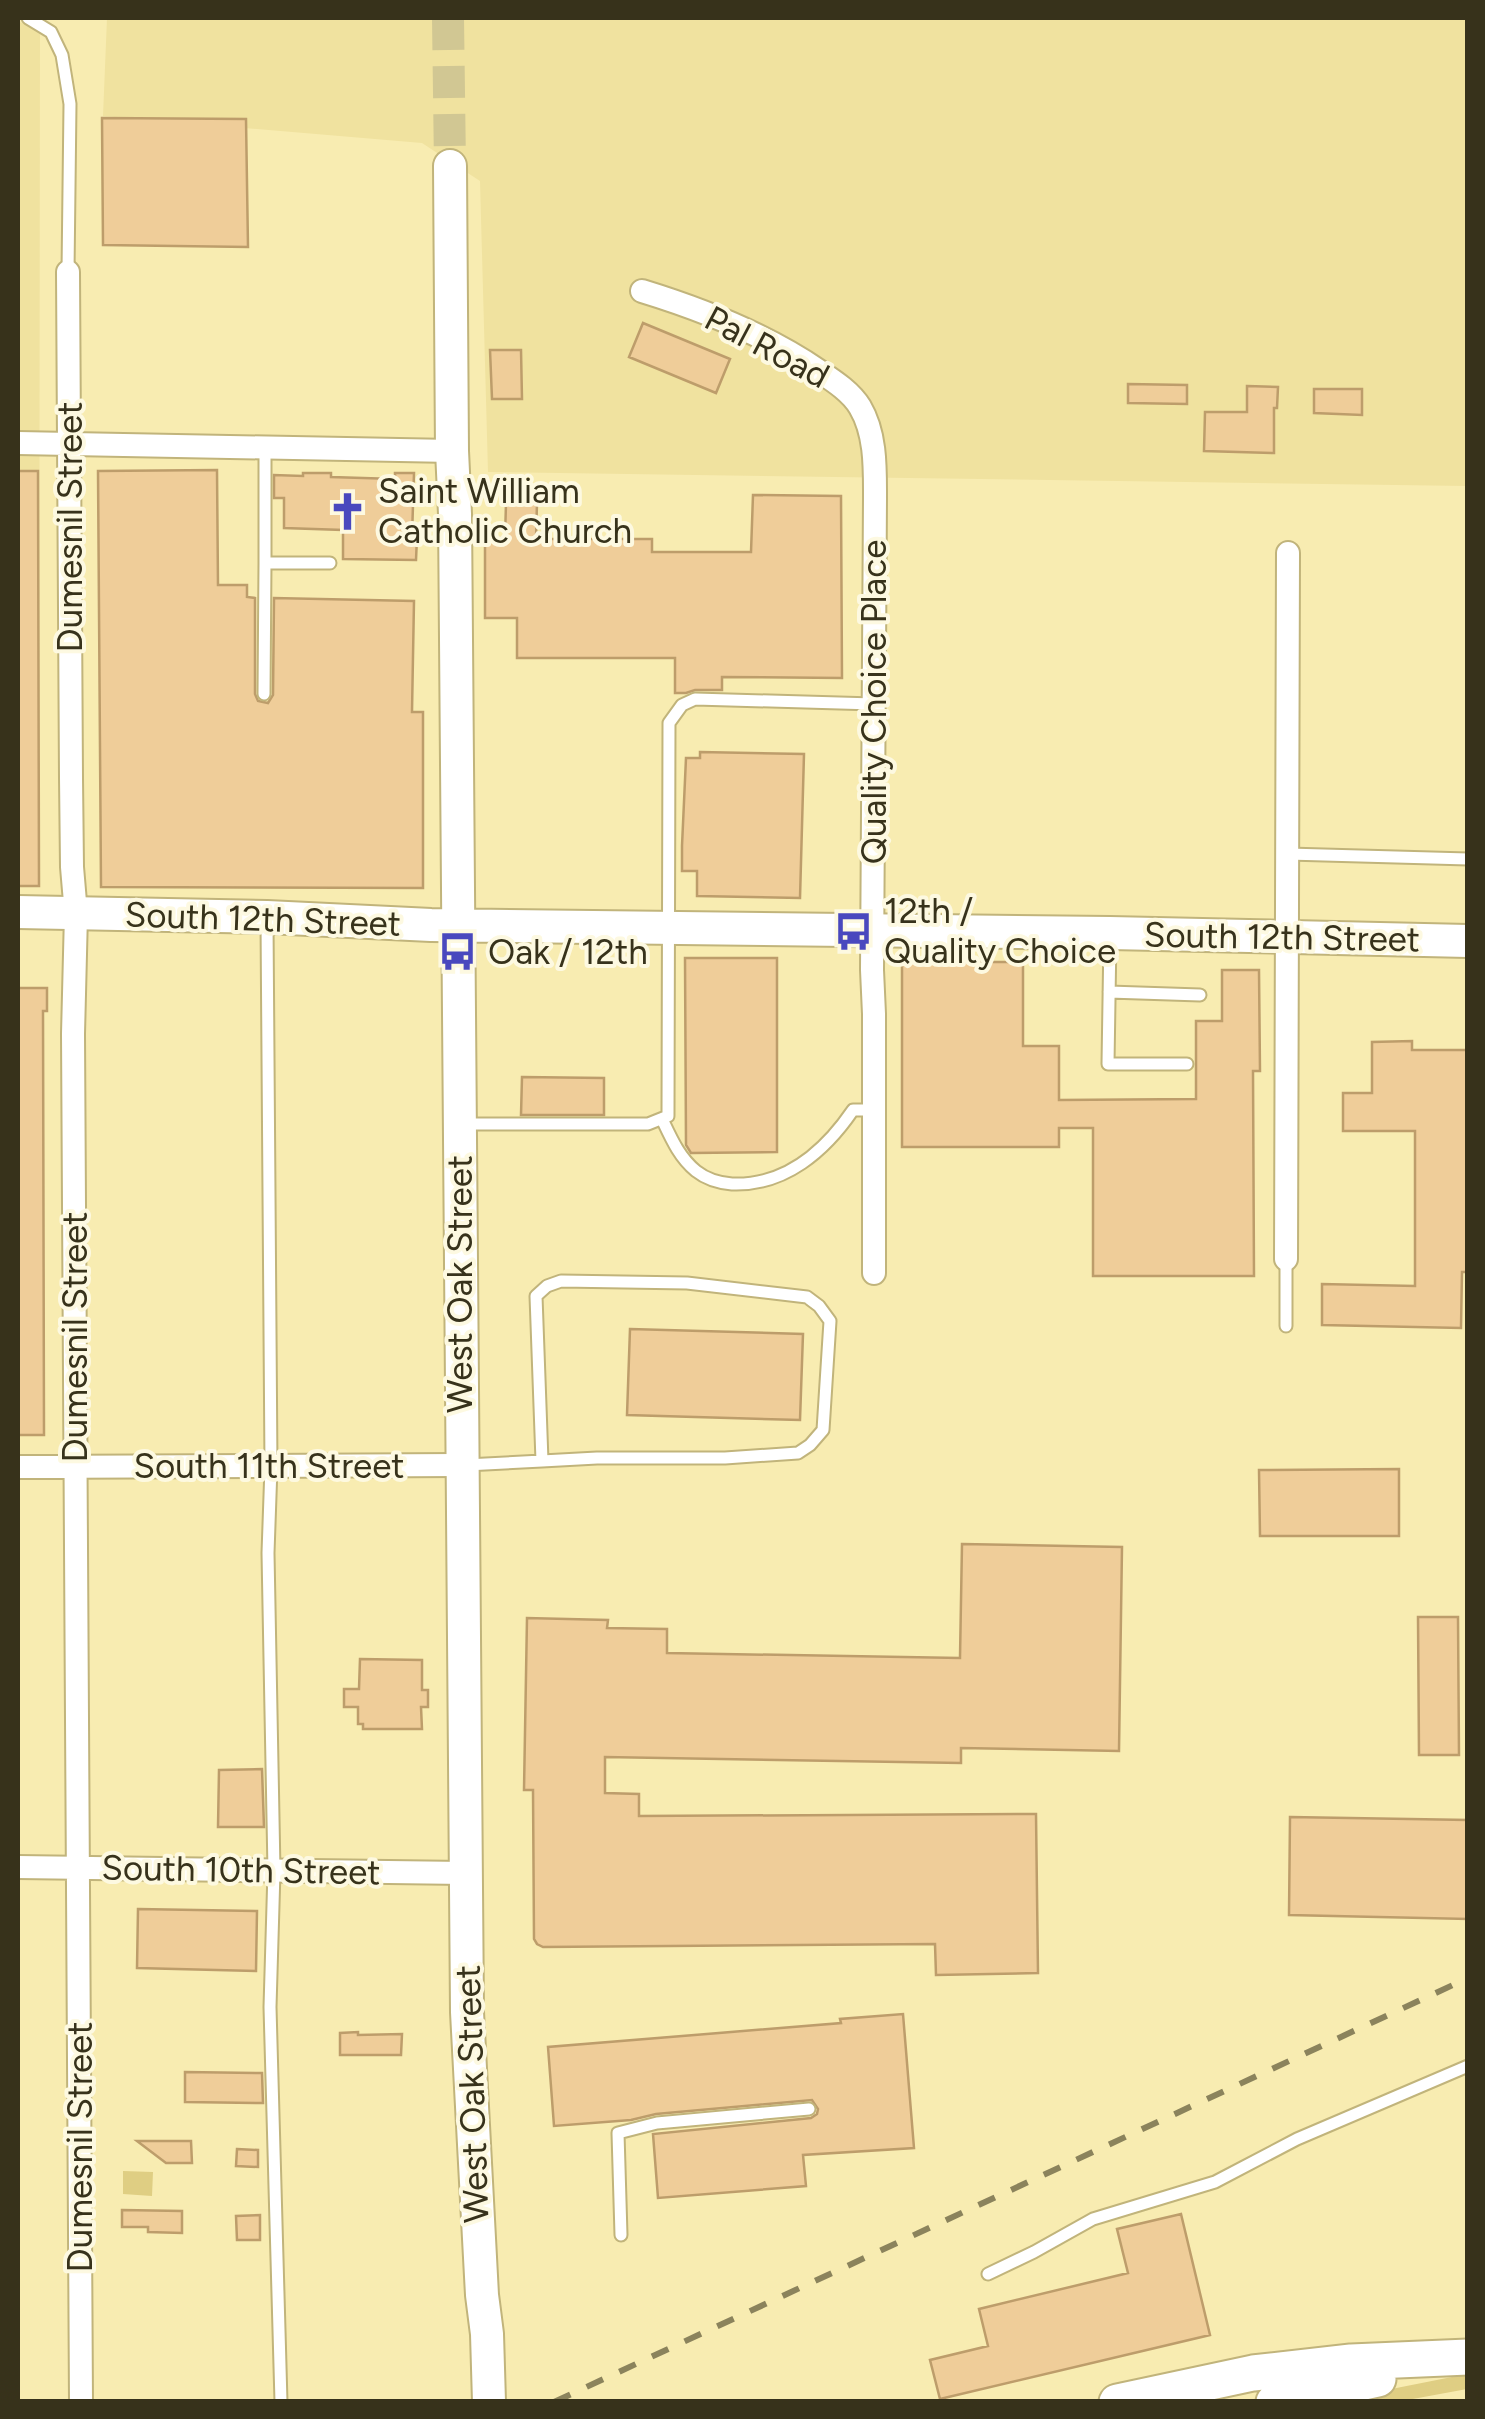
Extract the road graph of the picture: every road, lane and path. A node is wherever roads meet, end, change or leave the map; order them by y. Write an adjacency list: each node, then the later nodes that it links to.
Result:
1 (28, 18): 3 (lane)
2 (450, 166): 9 (main road, West Oak Street)
3 (68, 272): 7 (street, Dumesnil Street)
4 (642, 291): 5 (street, Pal Road)
5 (870, 430): 14 (street, Quality Choice Place)
6 (18, 443): 7 (street)
7 (68, 444): 8 (street); 18 (street, Dumesnil Street)
8 (264, 447): 9 (street); 11 (lane)
9 (452, 450): 20 (main road, West Oak Street)
10 (1288, 554): 15 (street)
11 (266, 563): 12 (lane); 13 (lane)
12 (330, 563)
13 (264, 694)
14 (874, 704): 21 (lane); 22 (street, Quality Choice Place)
15 (1288, 854): 16 (lane); 24 (street)
16 (1468, 859)
17 (18, 912): 18 (main road, South 12th Street)
18 (76, 914): 19 (main road, South 12th Street); 38 (street, Dumesnil Street)
19 (267, 917): 20 (main road, South 12th Street); 39 (lane)
20 (458, 925): 21 (main road, South 12th Street); 31 (main road, West Oak Street)
21 (668, 928): 22 (main road, South 12th Street); 30 (lane)
22 (873, 931): 23 (main road, South 12th Street); 29 (street, Quality Choice Place)
23 (1110, 933): 24 (main road, South 12th Street); 26 (lane)
24 (1288, 938): 25 (main road, South 12th Street); 32 (street)
25 (1468, 941)
26 (1109, 992): 27 (lane); 28 (lane)
27 (1200, 995)
28 (1186, 1064)
29 (874, 1110): 30 (lane); 33 (street, Quality Choice Place)
30 (662, 1118): 31 (lane)
31 (459, 1124): 36 (main road, West Oak Street)
32 (1286, 1259): 34 (lane)
33 (874, 1274)
34 (1286, 1326)
35 (542, 1461): 35 (lane); 36 (lane)
36 (461, 1465): 39 (street, South 11th Street); 43 (main road, West Oak Street)
37 (18, 1467): 38 (street, South 11th Street)
38 (76, 1467): 39 (street, South 11th Street); 41 (street, Dumesnil Street)
39 (270, 1467): 42 (lane)
40 (18, 1867): 41 (street, South 10th Street)
41 (78, 1868): 42 (street, South 10th Street); 49 (street, Dumesnil Street)
42 (274, 1871): 43 (street, South 10th Street); 50 (lane)
43 (465, 1874): 51 (main road, West Oak Street)
44 (1468, 2066): 47 (lane)
45 (808, 2110): 46 (lane)
46 (622, 2235)
47 (988, 2274)
48 (1468, 2360): 52 (main road); 53 (main road)
49 (82, 2402)
50 (280, 2402)
51 (488, 2402)
52 (1117, 2402)
53 (1274, 2402)

